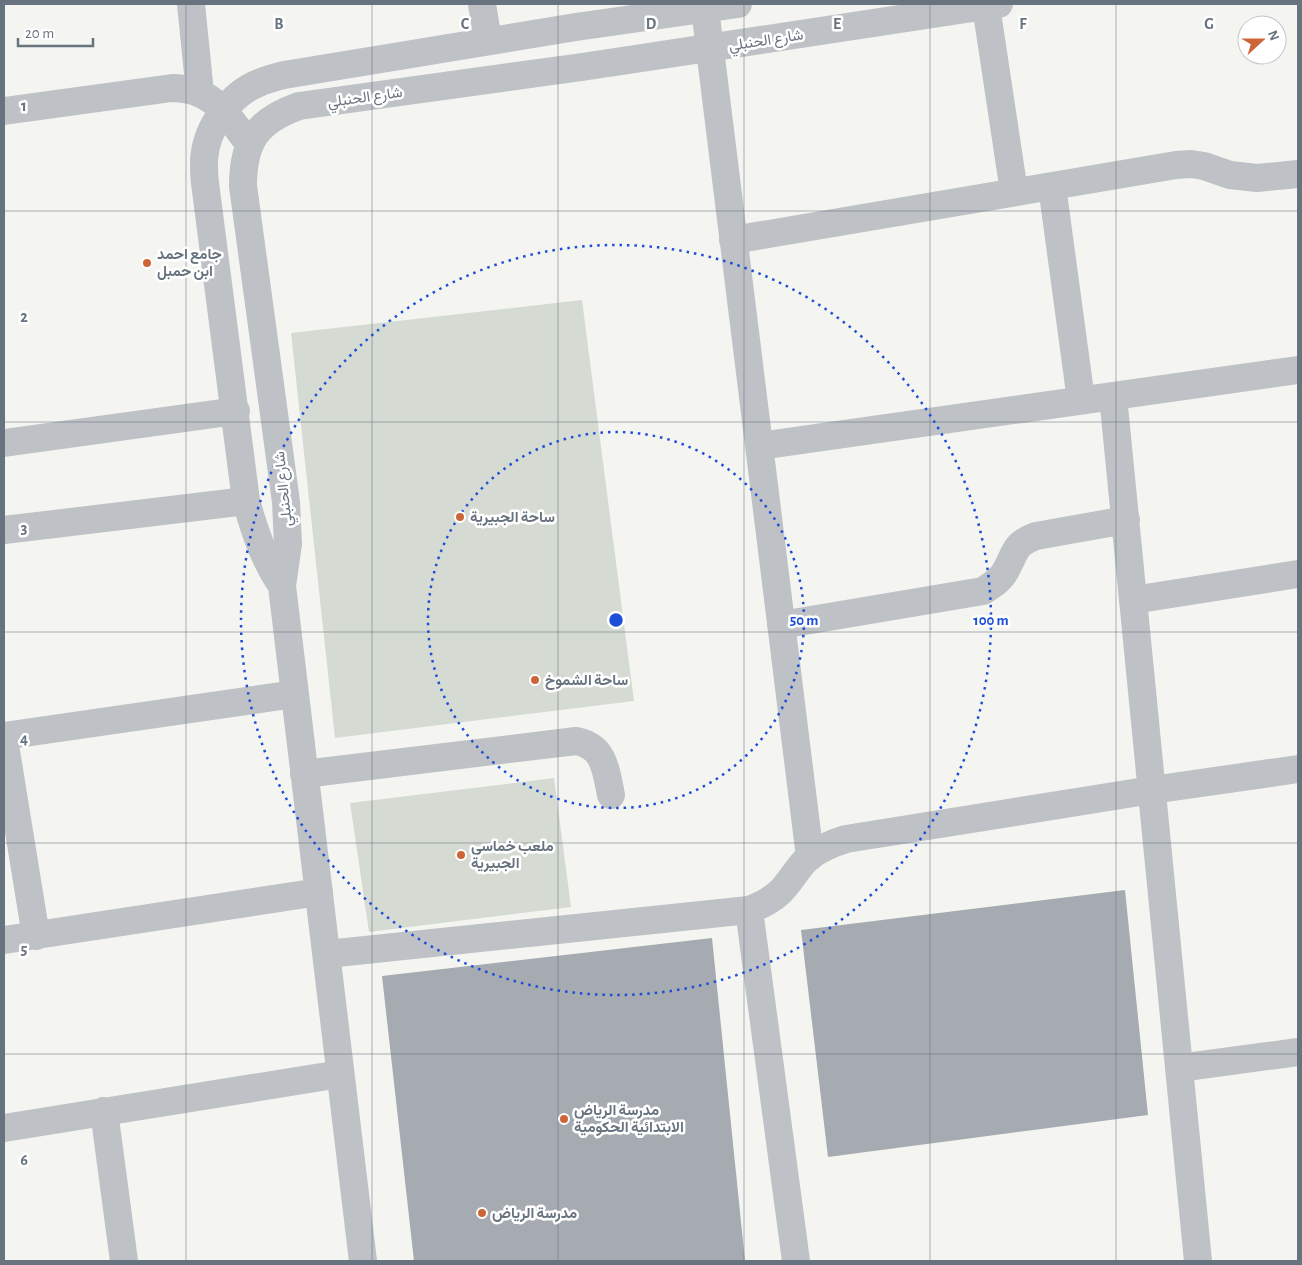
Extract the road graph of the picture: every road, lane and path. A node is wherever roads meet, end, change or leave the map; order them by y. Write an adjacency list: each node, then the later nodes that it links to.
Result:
1 (191, 4): 10 (street)
2 (482, 4): 7 (street)
3 (738, 4): 5 (street)
4 (992, 5): 8 (street, شارع الحنبلي); 16 (street)
5 (705, 9): 6 (street); 8 (street)
6 (576, 27): 7 (street); 9 (street)
7 (488, 41): 12 (street)
8 (710, 48): 9 (street, شارع الحنبلي); 17 (street)
9 (582, 68): 13 (street, شارع الحنبلي)
10 (200, 93): 11 (street); 12 (street)
11 (4, 110)
12 (223, 110): 13 (street); 19 (street)
13 (249, 144): 18 (street, شارع الحنبلي)
14 (1298, 174): 15 (street)
15 (1052, 186): 16 (street); 22 (street)
16 (1014, 192): 17 (street)
17 (734, 240): 25 (street)
18 (266, 362): 19 (street); 30 (street, شارع الحنبلي)
19 (230, 369): 23 (street)
20 (1298, 370): 21 (street)
21 (1114, 396): 22 (street); 27 (street)
22 (1081, 400): 25 (street)
23 (236, 411): 24 (street); 26 (street)
24 (4, 443)
25 (759, 446): 32 (street)
26 (246, 501): 28 (street); 30 (street)
27 (1126, 520): 31 (street); 32 (street)
28 (4, 530)
29 (1298, 574): 31 (street)
30 (282, 586): 33 (street)
31 (1133, 600): 37 (street)
32 (781, 625): 39 (street)
33 (295, 694): 34 (street); 36 (street)
34 (4, 738): 42 (street)
35 (1298, 769): 37 (street)
36 (304, 774): 38 (street); 40 (street)
37 (1152, 790): 39 (street); 46 (street)
38 (611, 795)
39 (810, 857): 41 (street)
40 (319, 892): 42 (street); 44 (street)
41 (749, 910): 44 (street); 52 (street)
42 (36, 936): 43 (street)
43 (4, 940)
44 (327, 954): 47 (street)
45 (1298, 1052): 46 (street)
46 (1179, 1068): 53 (street)
47 (340, 1074): 48 (street); 51 (street)
48 (104, 1112): 49 (street); 50 (street)
49 (4, 1128)
50 (124, 1261)
51 (363, 1261)
52 (796, 1261)
53 (1198, 1261)

